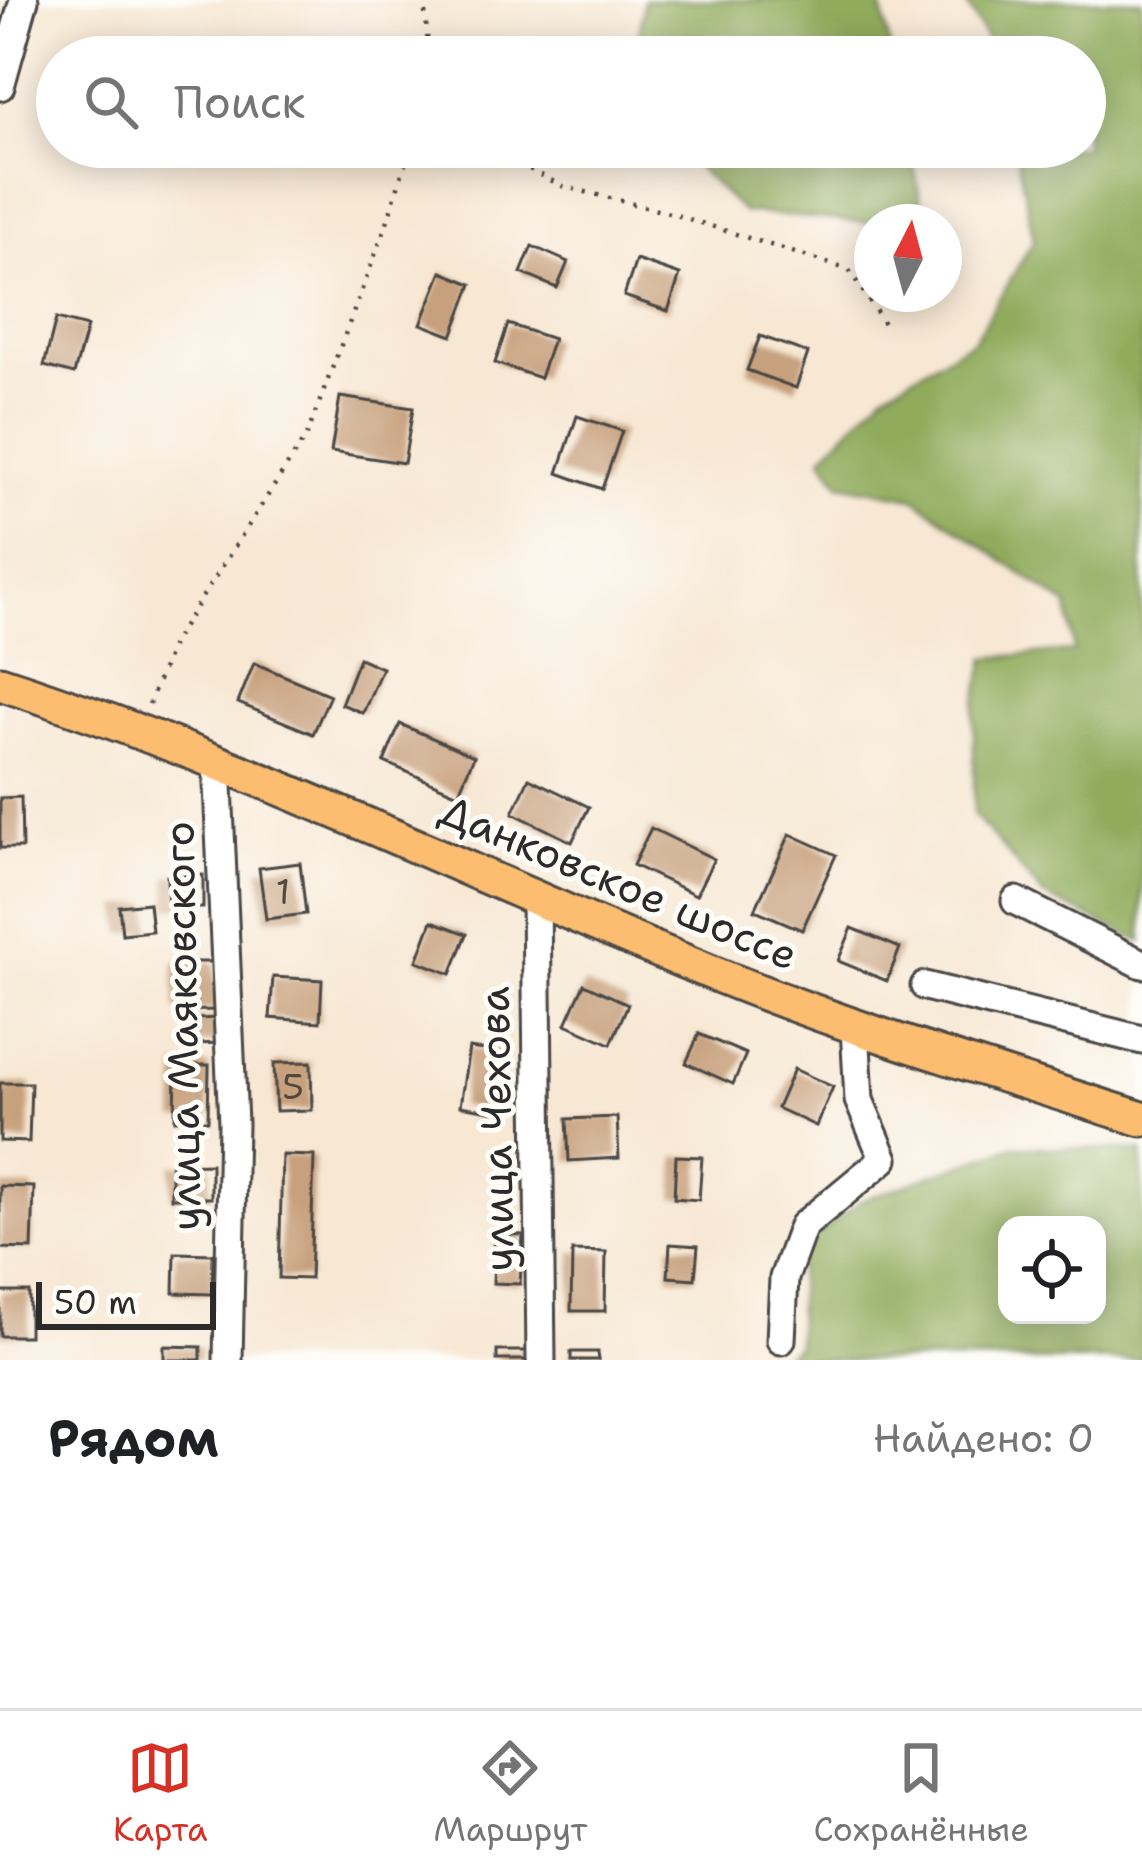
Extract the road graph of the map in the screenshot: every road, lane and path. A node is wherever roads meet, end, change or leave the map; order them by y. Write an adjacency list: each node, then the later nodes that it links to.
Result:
1 (24, 0): 4 (street)
2 (424, 0): 3 (path)
3 (427, 36)
4 (0, 86)
5 (404, 168): 9 (path)
6 (528, 168): 7 (path)
7 (886, 325)
8 (0, 683): 9 (main road, Данковское шоссе)
9 (138, 732): 10 (main road, Данковское шоссе)
10 (217, 762): 11 (main road, Данковское шоссе); 19 (street, улица Маяковского)
11 (536, 896): 15 (main road, Данковское шоссе); 20 (street, улица Чехова)
12 (1016, 901): 13 (street)
13 (1142, 964)
14 (925, 986): 16 (street)
15 (855, 1027): 17 (main road, Данковское шоссе); 18 (street)
16 (1142, 1040)
17 (1142, 1119)
18 (781, 1340)
19 (228, 1360)
20 (541, 1360)

